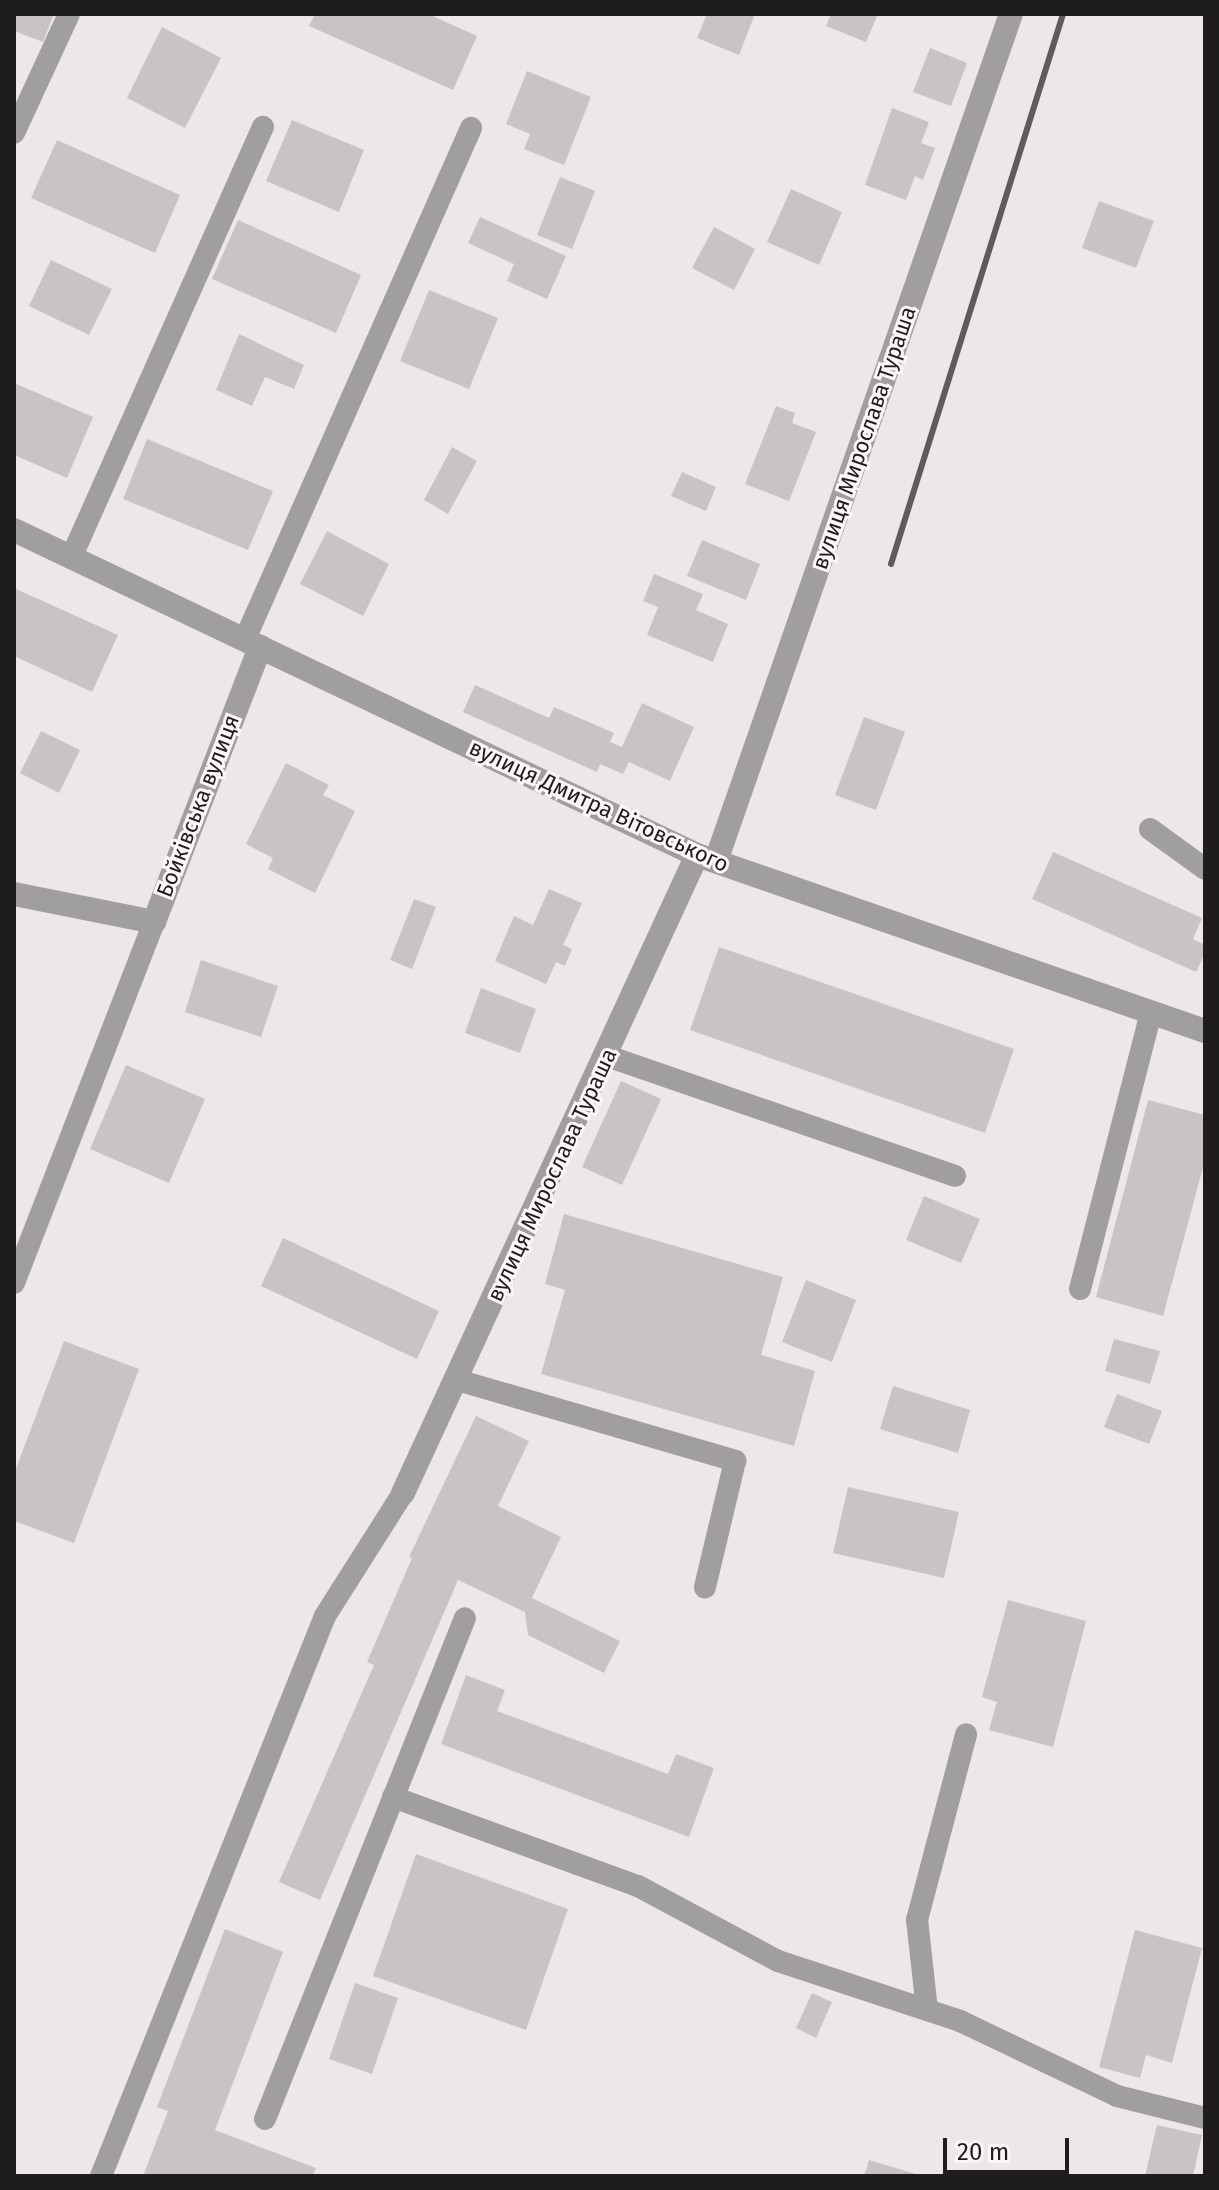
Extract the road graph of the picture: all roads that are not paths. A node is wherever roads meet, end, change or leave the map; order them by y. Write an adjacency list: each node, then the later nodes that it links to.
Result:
1 (69, 14): 5 (lane)
2 (1011, 14): 10 (street, вулиця Мирослава Тураша)
3 (263, 127): 7 (lane)
4 (471, 128): 8 (lane)
5 (14, 133)
6 (14, 530): 7 (street, вулиця Дмитра Вітовського)
7 (71, 558): 8 (street, вулиця Дмитра Вітовського)
8 (252, 643): 10 (street, вулиця Дмитра Вітовського); 13 (street, Бойківська вулиця)
9 (1150, 829): 11 (lane)
10 (707, 858): 14 (street, вулиця Дмитра Вітовського); 16 (street, вулиця Мирослава Тураша)
11 (1205, 869)
12 (14, 894): 13 (street, Бойківська вулиця)
13 (154, 922): 18 (lane)
14 (1151, 1012): 15 (street, вулиця Дмитра Вітовського); 19 (lane)
15 (1205, 1031)
16 (607, 1056): 17 (lane); 20 (street, вулиця Мирослава Тураша)
17 (955, 1176)
18 (14, 1283)
19 (1080, 1289)
20 (457, 1380): 21 (street, вулиця Мирослава Тураша); 22 (lane)
21 (403, 1493): 29 (lane)
22 (705, 1587)
23 (465, 1618): 25 (lane)
24 (966, 1734): 26 (lane)
25 (393, 1797): 26 (lane); 28 (lane)
26 (927, 2010): 27 (lane)
27 (1205, 2118)
28 (265, 2119)
29 (101, 2176)

